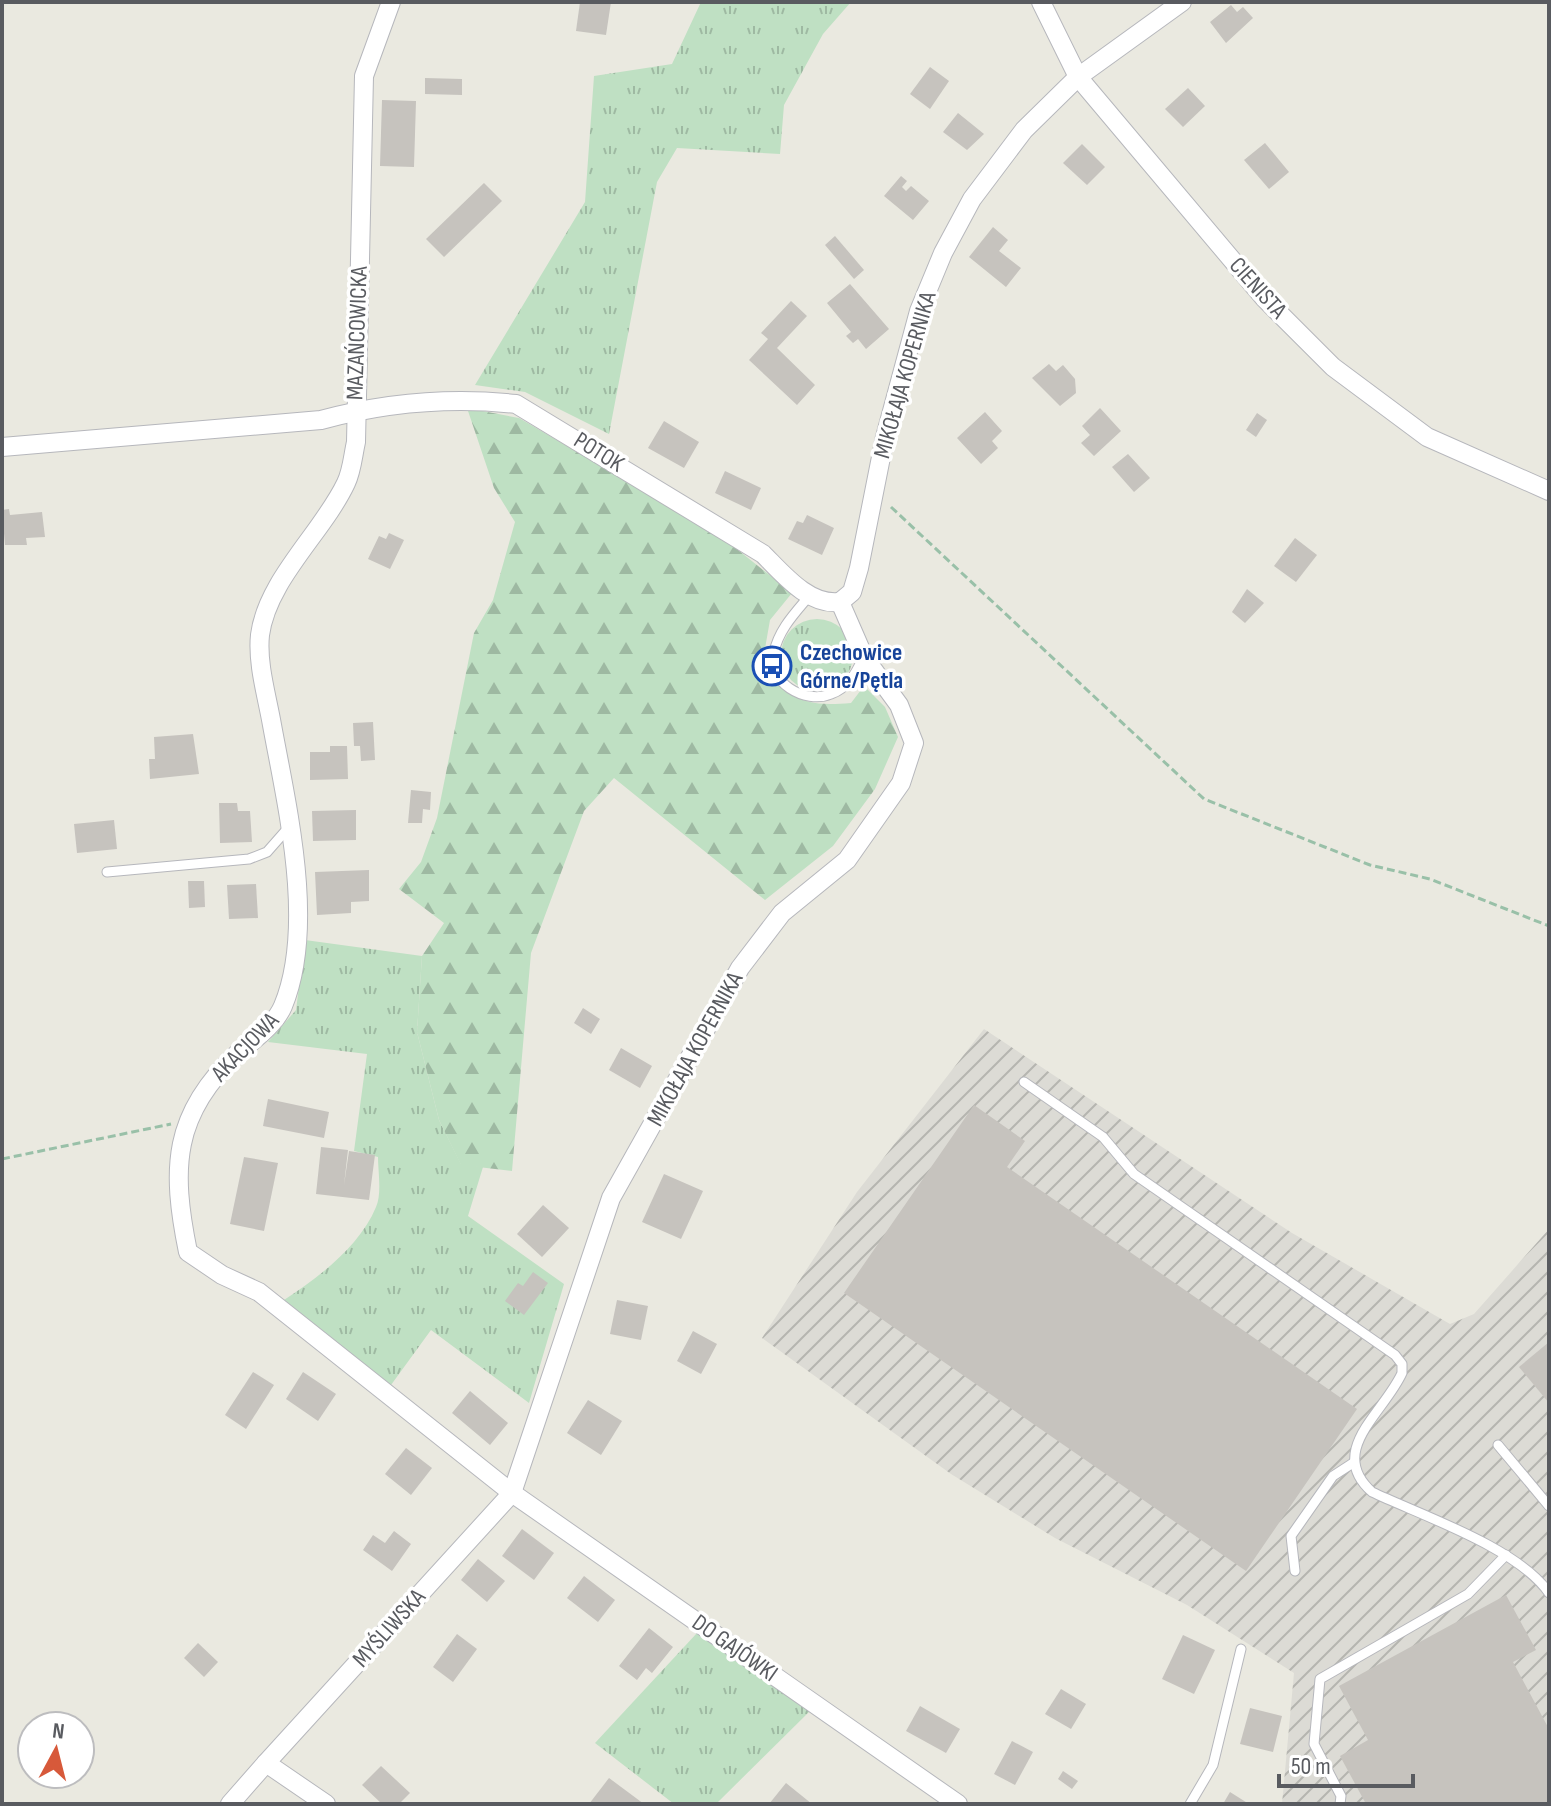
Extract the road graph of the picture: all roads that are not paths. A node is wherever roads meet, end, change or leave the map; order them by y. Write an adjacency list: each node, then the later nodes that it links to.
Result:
1 (391, 2): 5 (street, MAZAŃCOWICKA)
2 (1041, 2): 4 (street, CIENISTA)
3 (1182, 2): 4 (street, MIKOŁAJA KOPERNIKA)
4 (1078, 77): 7 (street, CIENISTA); 9 (street, MIKOŁAJA KOPERNIKA)
5 (358, 410): 6 (street, MAZAŃCOWICKA); 8 (street, POTOK); 11 (street, AKACJOWA)
6 (2, 447)
7 (1549, 491)
8 (810, 595): 9 (street); 10 (lane)
9 (840, 602): 10 (street)
10 (864, 657): 16 (street, MIKOŁAJA KOPERNIKA)
11 (289, 827): 12 (lane); 16 (street, AKACJOWA)
12 (107, 872)
13 (1024, 1082): 15 (lane)
14 (1498, 1445): 17 (lane)
15 (1353, 1463): 18 (lane); 19 (lane)
16 (512, 1493): 22 (street, MYŚLIWSKA); 25 (street, DO GAJÓWKI)
17 (1549, 1506)
18 (1506, 1555): 20 (lane); 27 (lane)
19 (1295, 1571)
20 (1549, 1593)
21 (1241, 1649): 26 (lane)
22 (266, 1763): 23 (street, MYŚLIWSKA); 24 (street)
23 (230, 1804)
24 (326, 1804)
25 (958, 1804)
26 (1190, 1804)
27 (1340, 1804)

